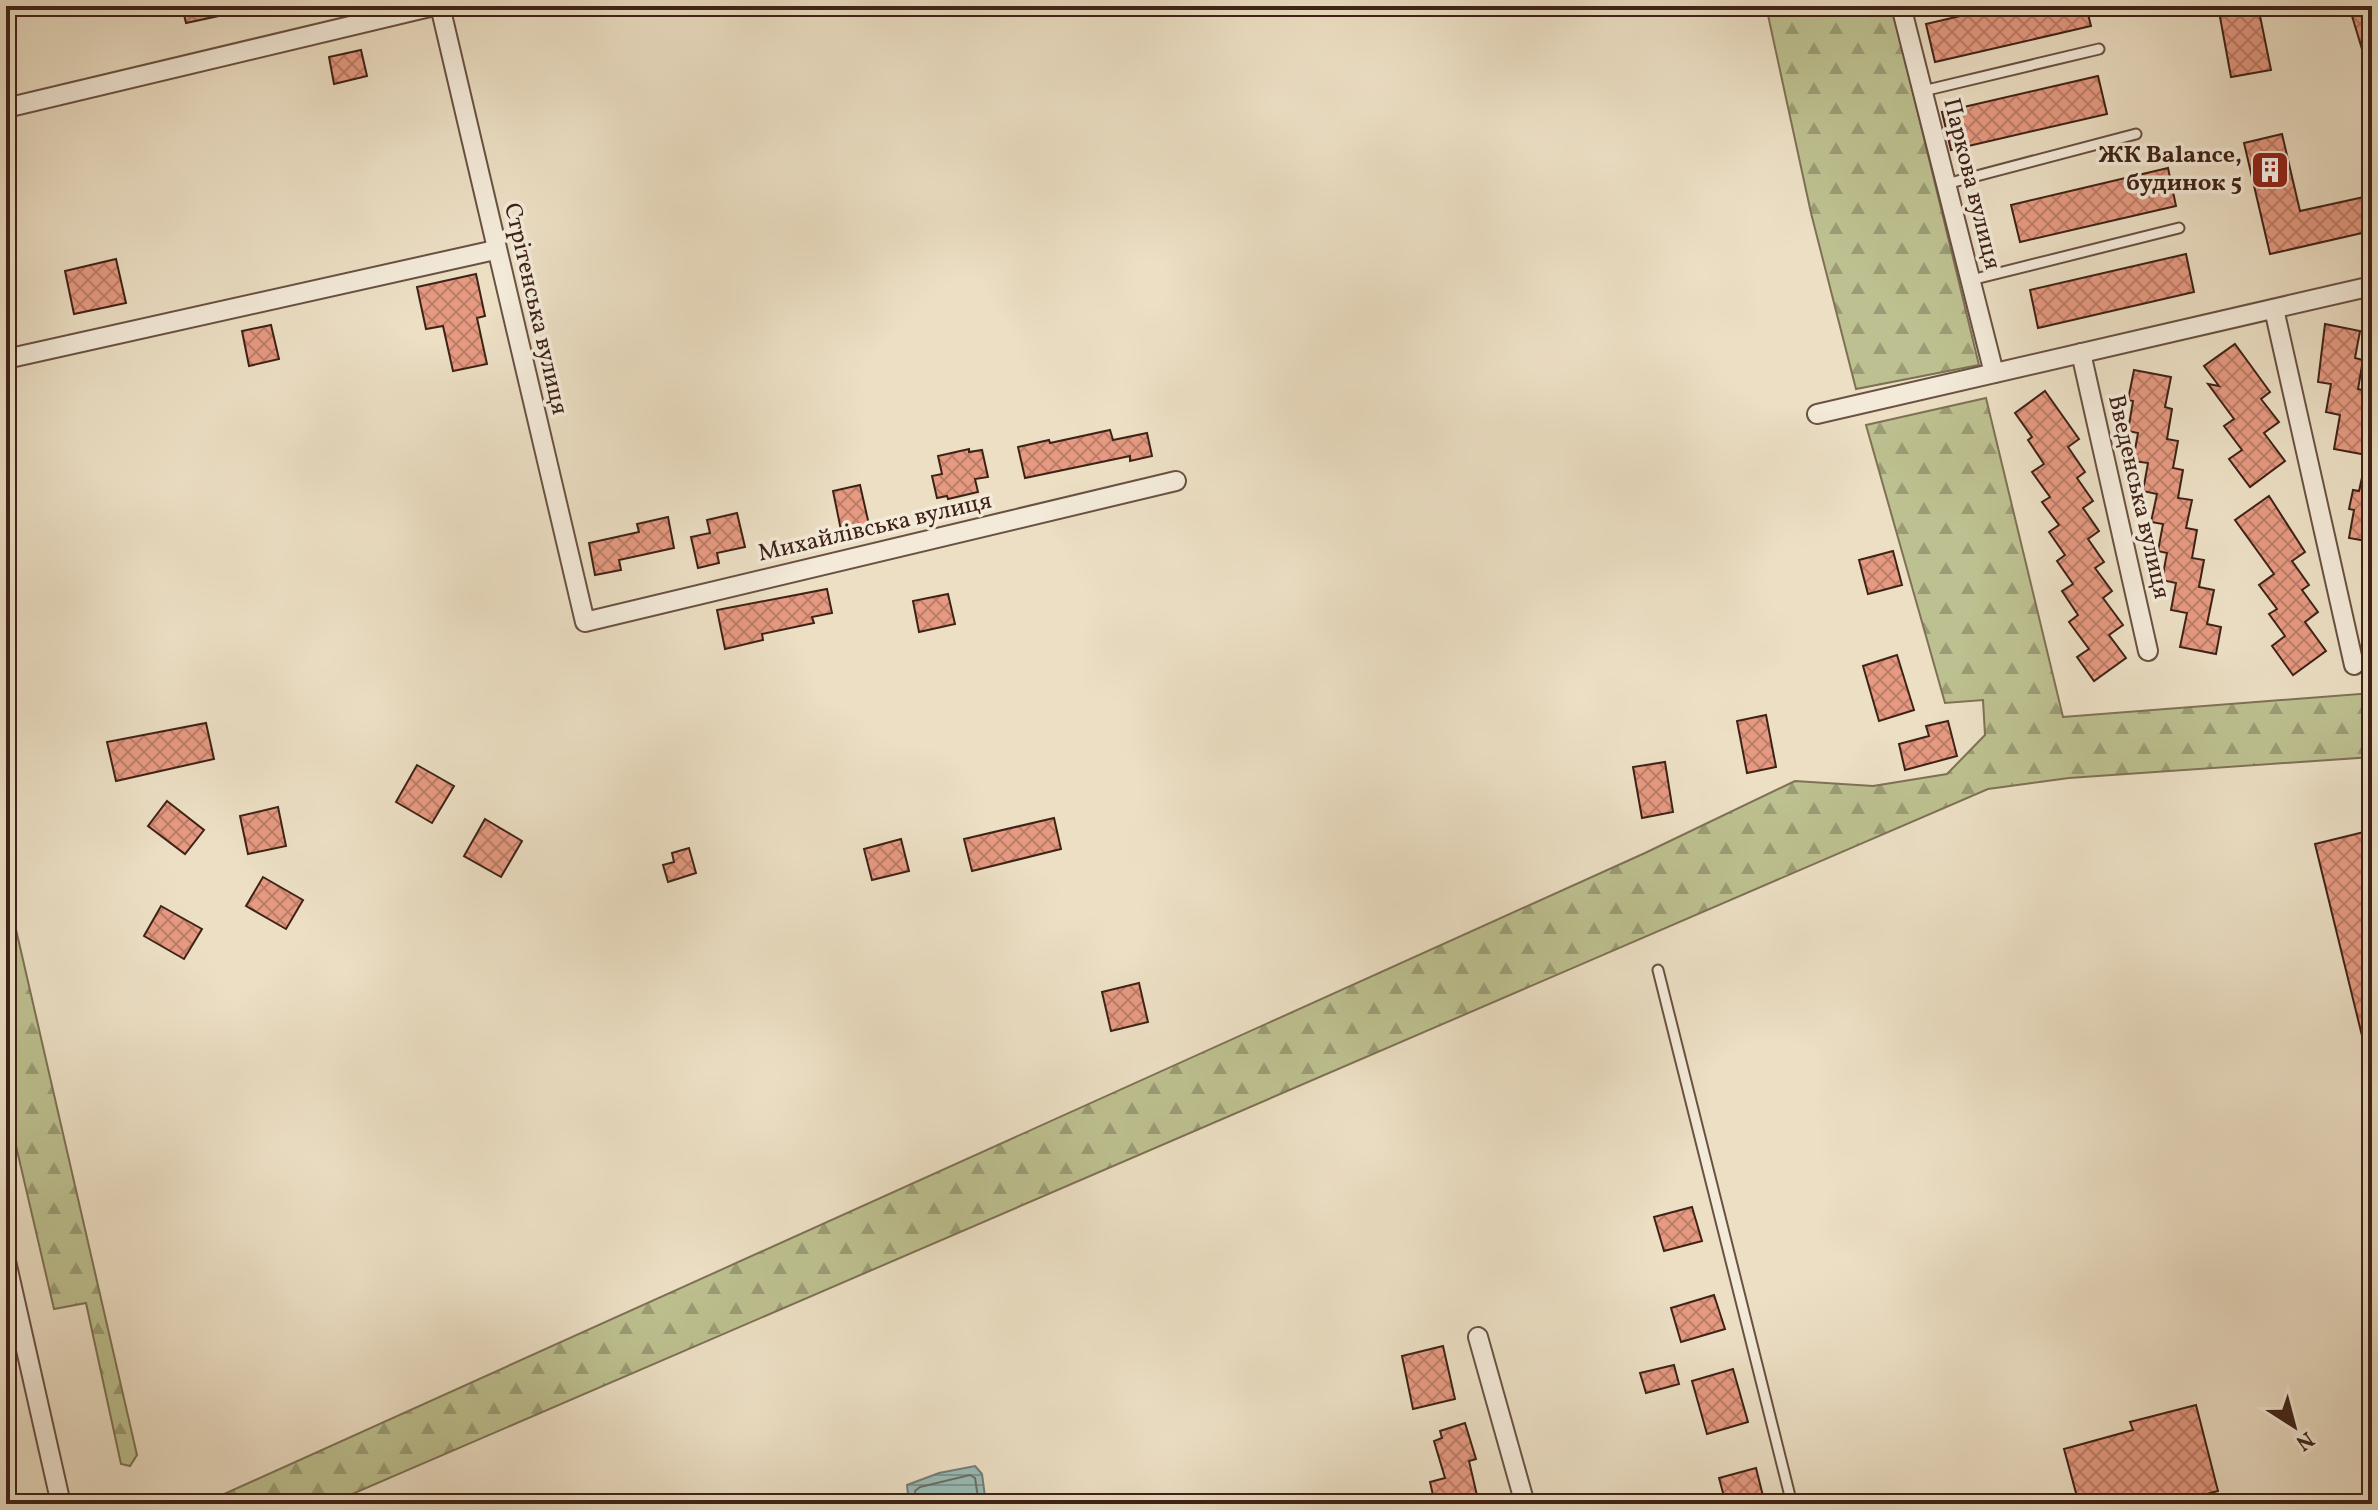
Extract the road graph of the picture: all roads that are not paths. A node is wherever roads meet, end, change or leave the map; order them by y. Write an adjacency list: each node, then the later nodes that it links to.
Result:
1 (437, 6): 5 (street); 9 (street, Стрітенська вулиця)
2 (1901, 6): 4 (street, Паркова вулиця)
3 (2099, 49): 4 (lane)
4 (1923, 91): 7 (street, Паркова вулиця)
5 (6, 108)
6 (2136, 134): 7 (lane)
7 (1946, 184): 10 (street, Паркова вулиця)
8 (2179, 228): 10 (lane)
9 (495, 250): 14 (street); 18 (street, Стрітенська вулиця)
10 (1971, 280): 15 (street, Паркова вулиця)
11 (2372, 286): 12 (street)
12 (2274, 309): 13 (street); 20 (street)
13 (2081, 353): 15 (street); 19 (street, Введенська вулиця)
14 (6, 359)
15 (1994, 373): 16 (street)
16 (1817, 414)
17 (1176, 481): 18 (street, Михайлівська вулиця)
18 (585, 622)
19 (2148, 651)
20 (2354, 665)
21 (1658, 970): 26 (lane)
22 (6, 1261): 24 (street)
23 (1478, 1337): 25 (street)
24 (61, 1504)
25 (1525, 1504)
26 (1792, 1504)

